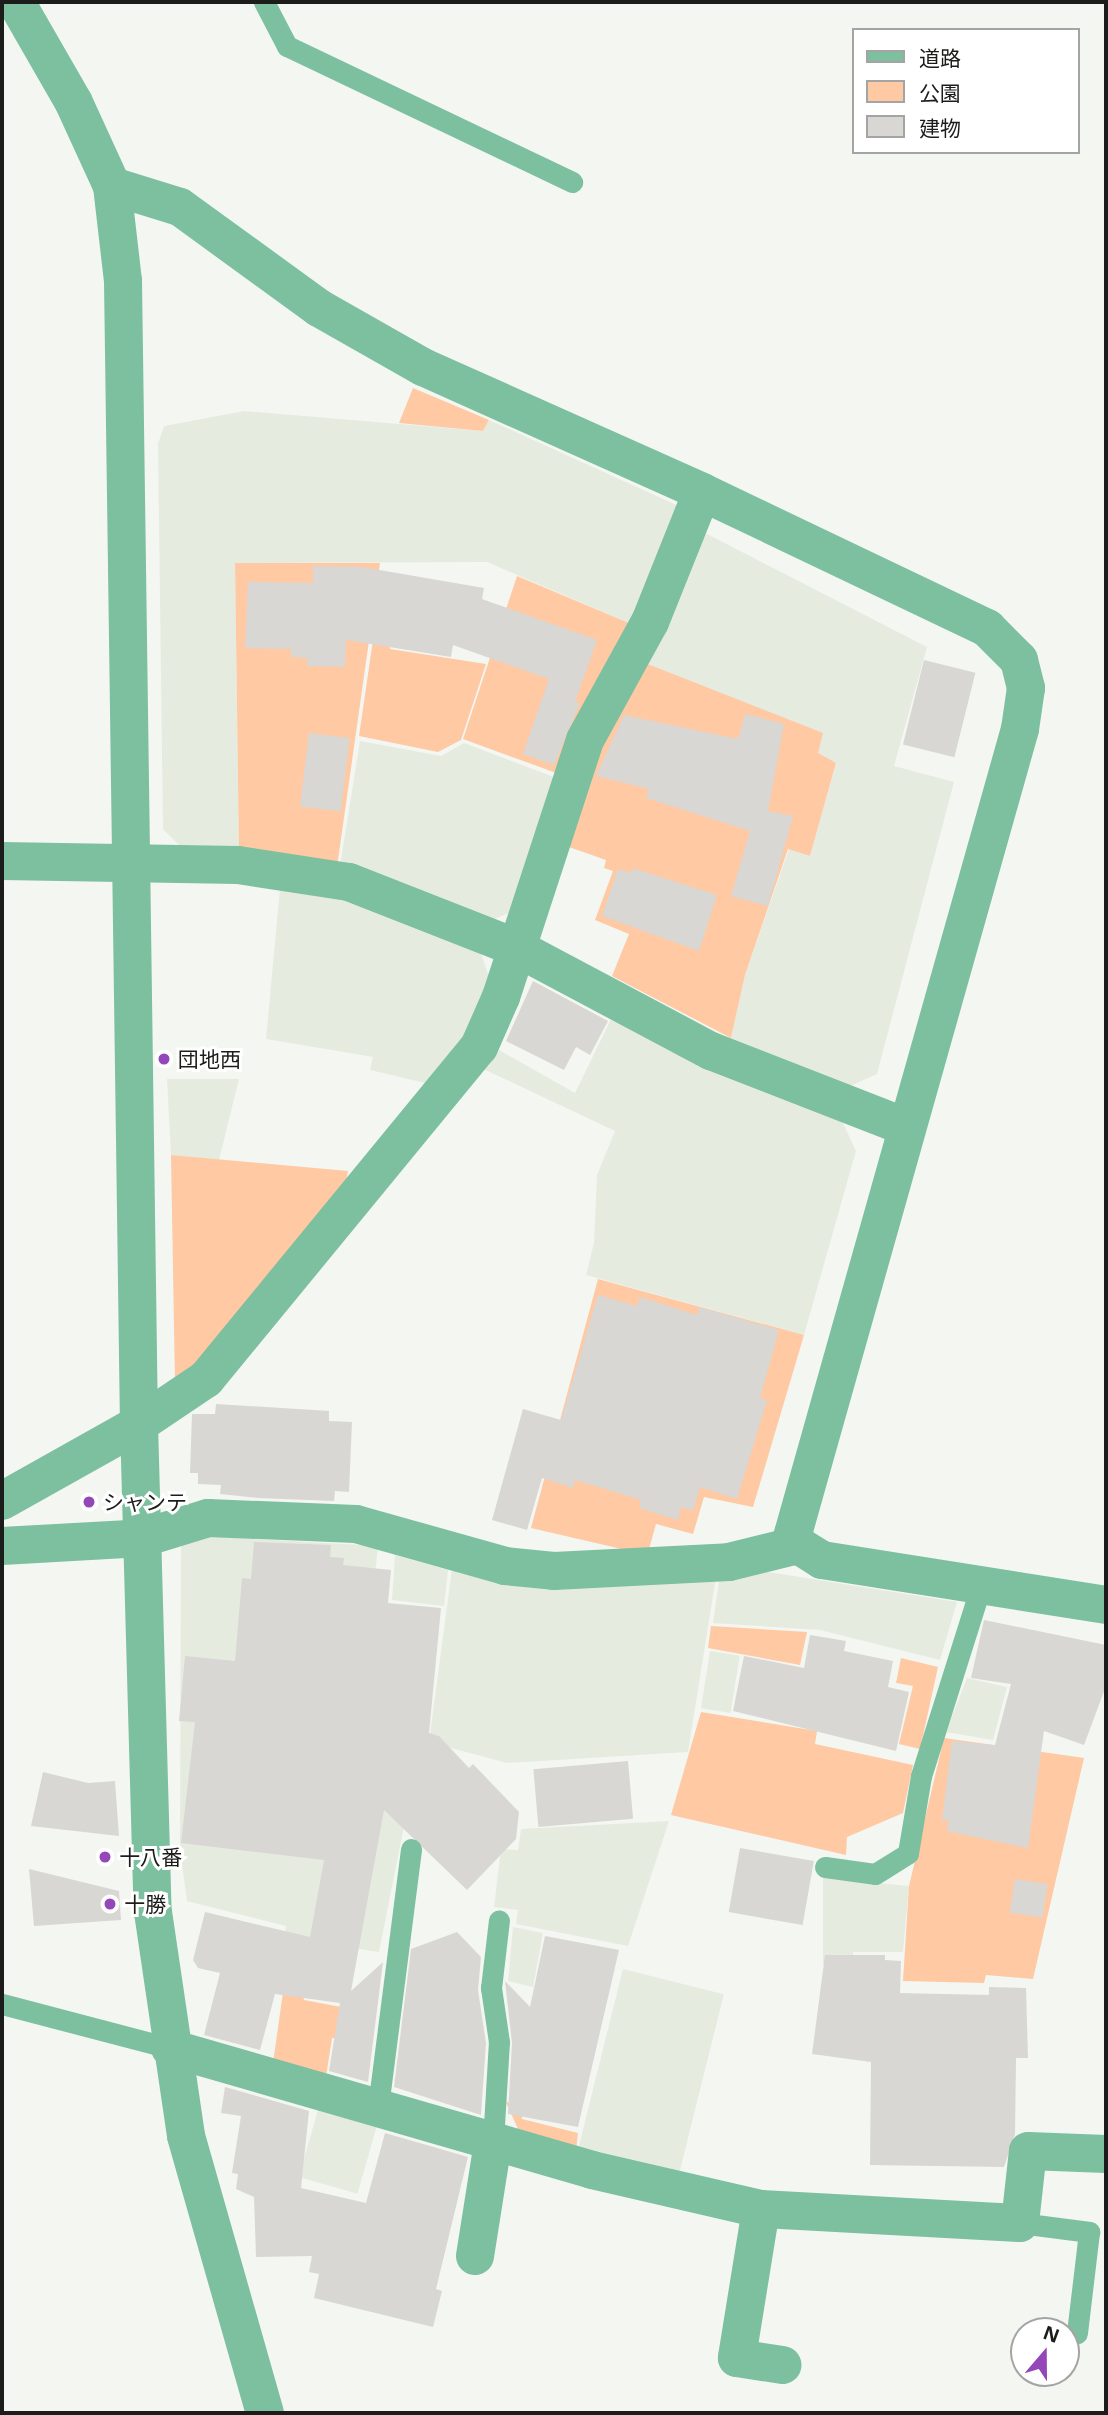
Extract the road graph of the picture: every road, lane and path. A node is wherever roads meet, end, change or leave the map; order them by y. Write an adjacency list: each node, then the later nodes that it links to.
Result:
1 (16, 2): 4 (street)
2 (264, 2): 3 (lane)
3 (572, 182)
4 (112, 186): 5 (street); 6 (street)
5 (702, 492): 8 (street); 9 (street)
6 (131, 860): 7 (street); 8 (street); 10 (street)
7 (2, 861)
8 (515, 947): 9 (street); 10 (street)
9 (906, 1127): 13 (street)
10 (139, 1424): 11 (street); 12 (street)
11 (2, 1500)
12 (143, 1538): 13 (street); 14 (street); 21 (street)
13 (798, 1545): 15 (street)
14 (2, 1546)
15 (982, 1583): 16 (street); 18 (lane)
16 (1106, 1605)
17 (411, 1849): 22 (lane)
18 (825, 1867)
19 (499, 1920): 23 (lane)
20 (2, 2004): 21 (lane)
21 (170, 2048): 22 (street); 30 (street)
22 (378, 2107): 23 (street)
23 (493, 2142): 25 (street); 27 (street)
24 (1106, 2154): 26 (street)
25 (761, 2209): 26 (street); 29 (street)
26 (1020, 2223): 28 (lane)
27 (475, 2256)
28 (1079, 2317)
29 (782, 2365)
30 (265, 2413)

